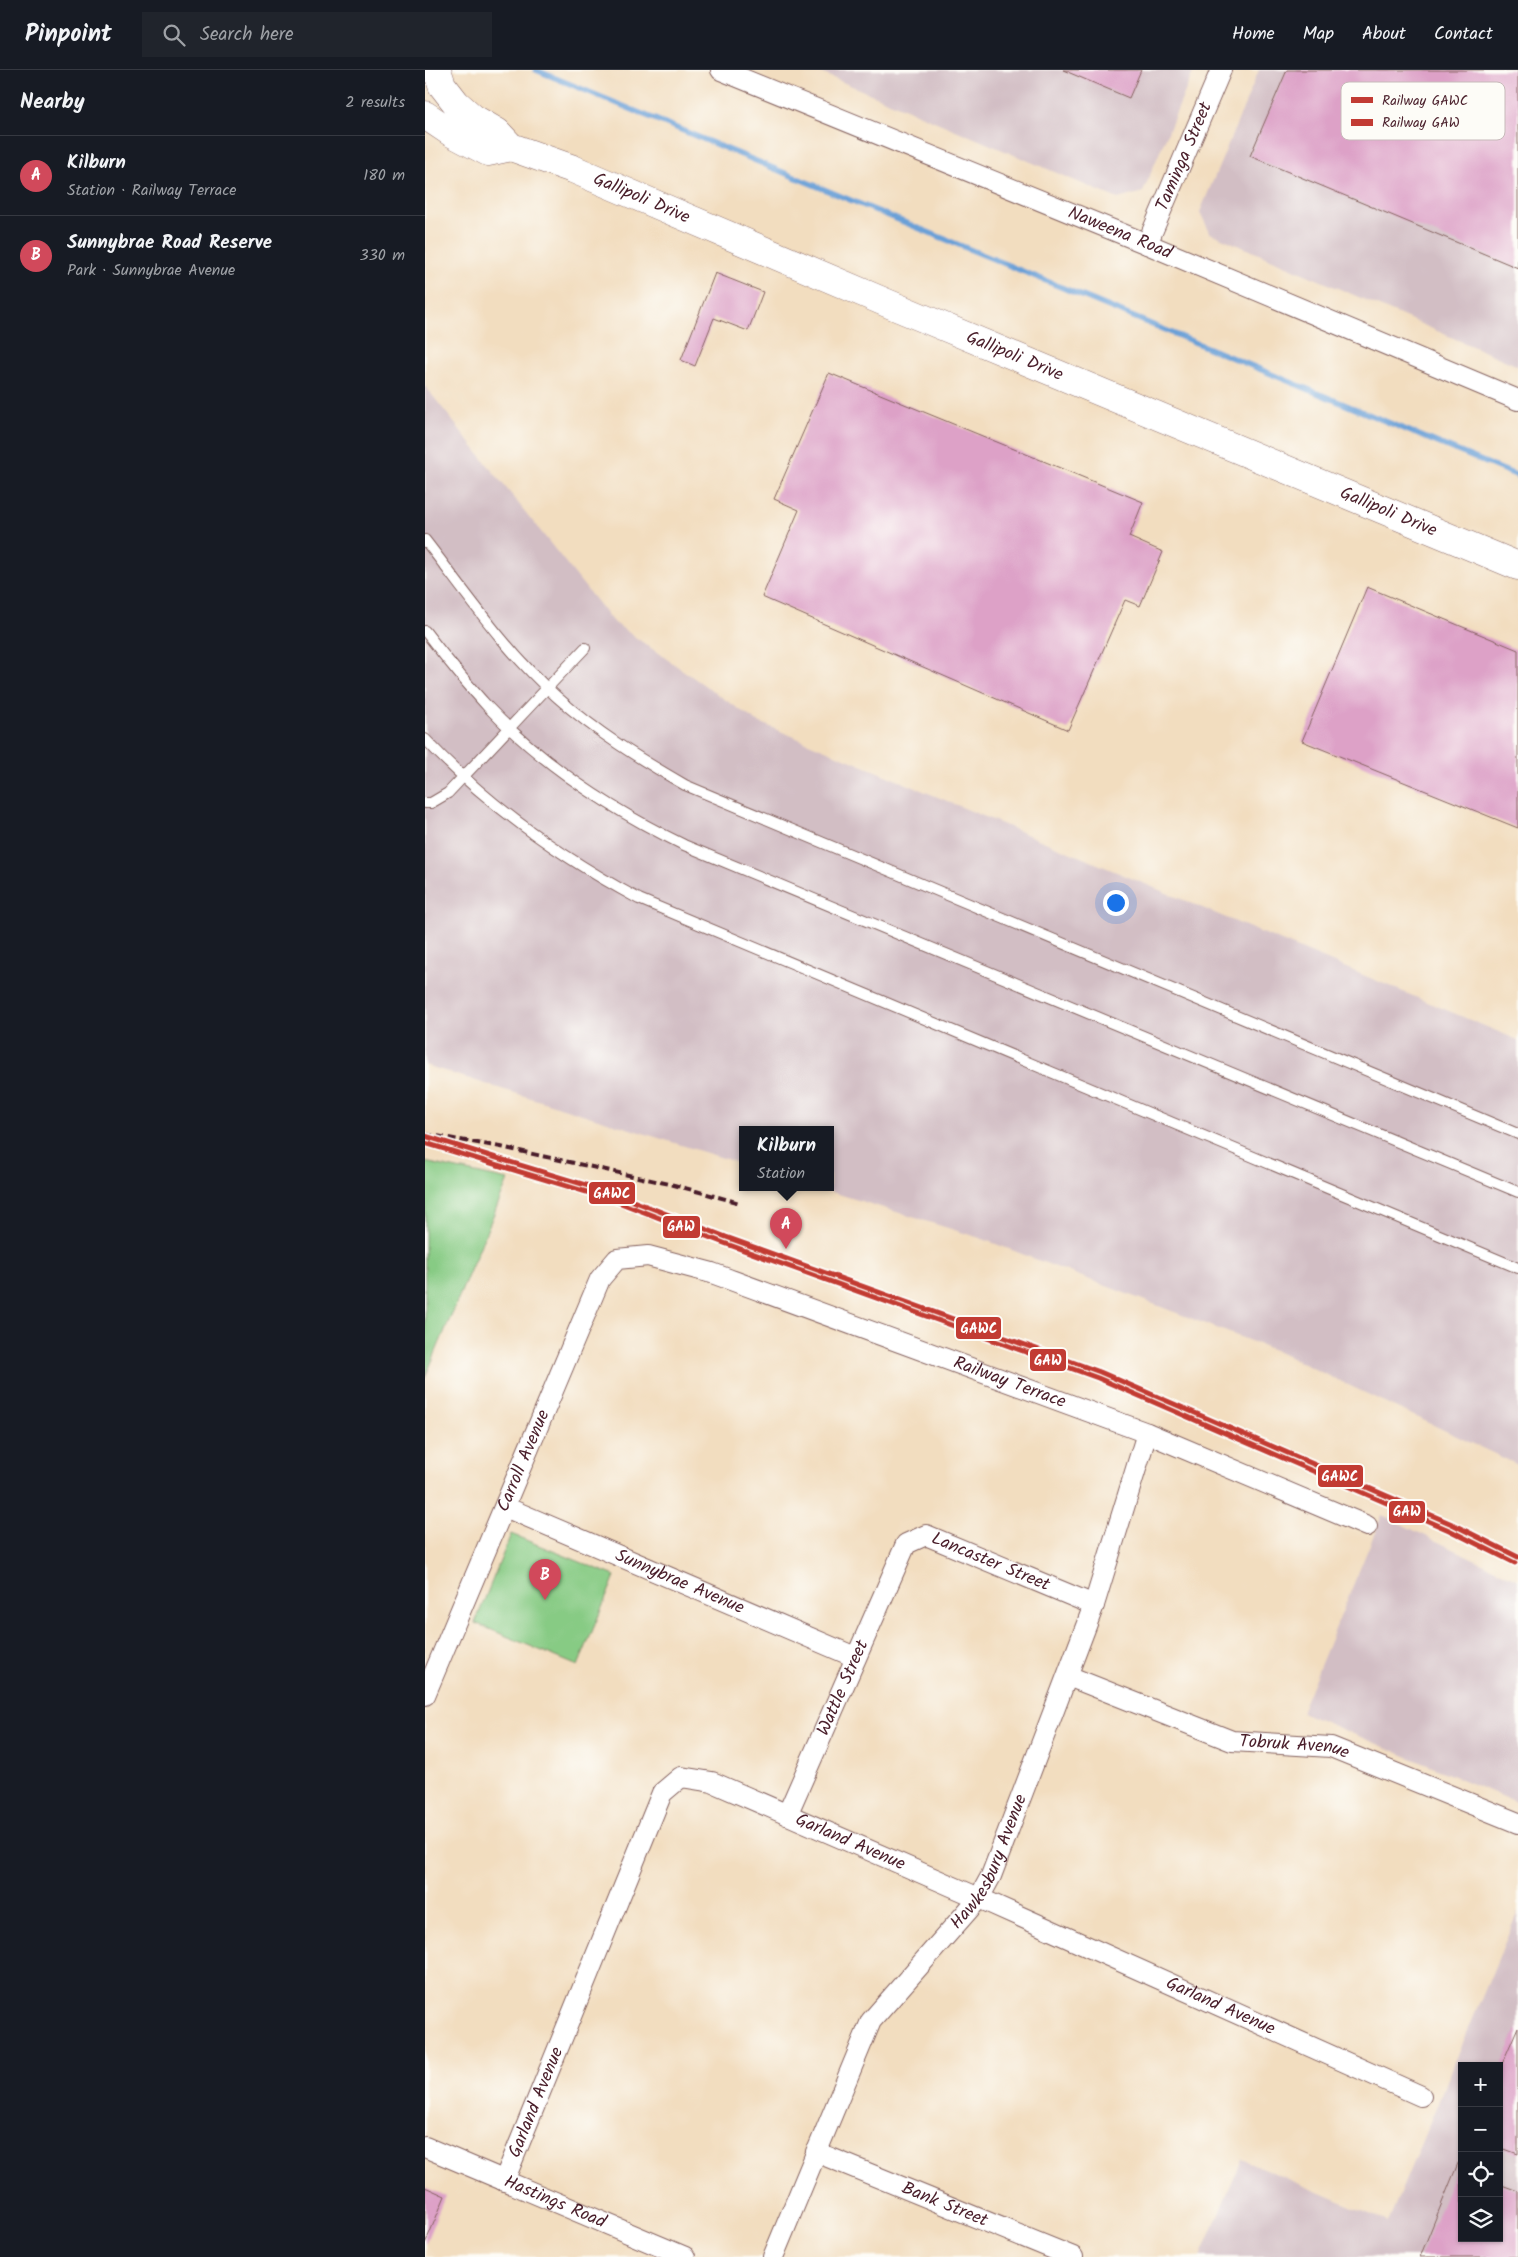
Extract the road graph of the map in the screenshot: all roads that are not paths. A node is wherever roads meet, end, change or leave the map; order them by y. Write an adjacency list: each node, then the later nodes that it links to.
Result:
1 (437, 70): 5 (street, Gallipoli Drive)
2 (721, 70): 6 (street, Naweena Road)
3 (1221, 70): 6 (street, Taminga Street)
4 (425, 115): 5 (street, Gallipoli Drive)
5 (511, 148): 9 (street, Gallipoli Drive)
6 (1147, 244): 7 (street, Naweena Road)
7 (1518, 400)
8 (425, 540): 12 (lane)
9 (1518, 566)
10 (425, 631): 13 (lane)
11 (585, 648): 12 (lane)
12 (548, 688): 13 (lane); 17 (lane)
13 (510, 728): 15 (lane); 18 (lane)
14 (425, 740): 15 (lane)
15 (463, 778): 16 (lane); 20 (lane)
16 (425, 804)
17 (1518, 1134)
18 (1518, 1192)
19 (648, 1256): 21 (street, Railway Terrace); 22 (street, Carroll Avenue)
20 (1518, 1268)
21 (1147, 1433): 23 (street, Railway Terrace); 25 (street, Hawkesbury Avenue)
22 (505, 1507): 26 (street, Sunnybrae Avenue); 28 (street, Carroll Avenue)
23 (1367, 1526)
24 (897, 1561): 25 (street, Lancaster Street); 26 (street, Wattle Street)
25 (1094, 1605): 27 (street, Hawkesbury Avenue)
26 (855, 1657): 29 (street, Wattle Street)
27 (1069, 1676): 30 (street, Tobruk Avenue); 31 (street, Hawkesbury Avenue)
28 (425, 1695)
29 (787, 1815): 31 (street, Garland Avenue); 35 (street, Garland Avenue)
30 (1518, 1823)
31 (979, 1898): 32 (street, Garland Avenue); 34 (street, Hawkesbury Avenue)
32 (1421, 2096)
33 (425, 2147): 35 (street, Hastings Road)
34 (816, 2152): 37 (street, Hawkesbury Avenue); 38 (street, Bank Street)
35 (505, 2181): 36 (street, Hastings Road)
36 (685, 2257)
37 (773, 2257)
38 (1073, 2257)

